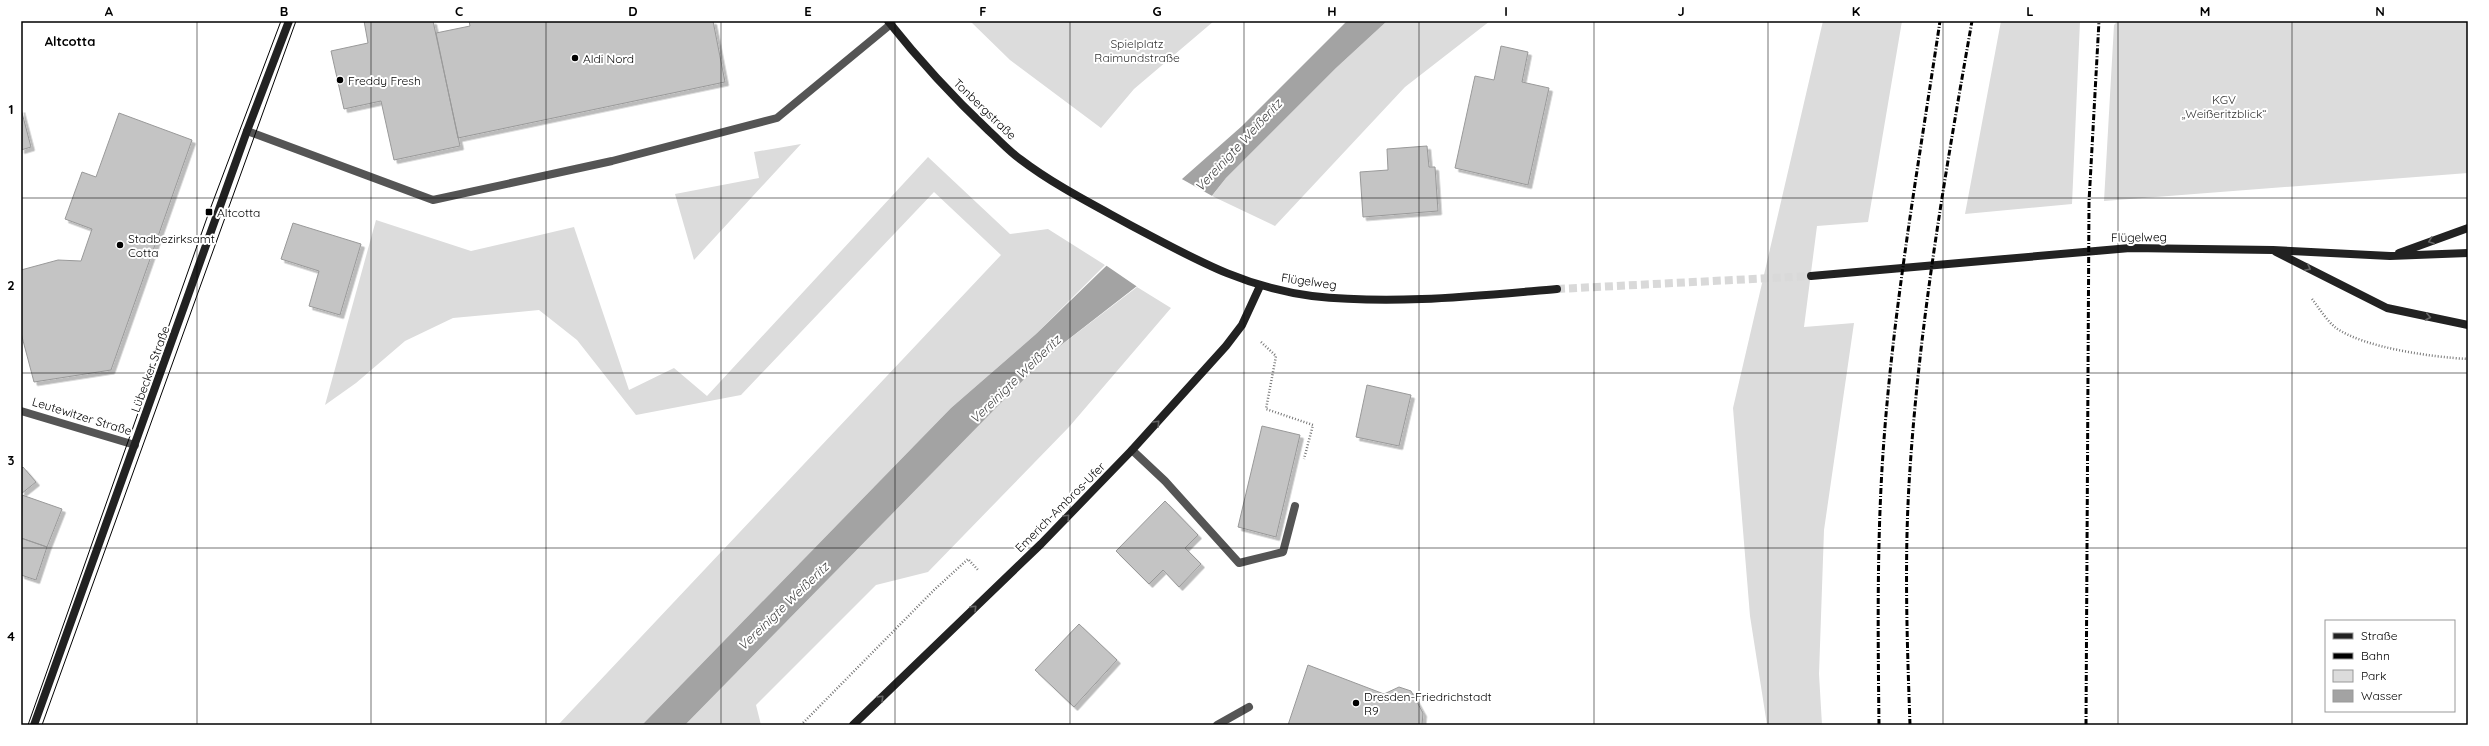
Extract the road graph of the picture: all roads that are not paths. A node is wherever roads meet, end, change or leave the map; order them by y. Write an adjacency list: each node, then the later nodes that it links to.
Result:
1 (289, 21): 3 (main road, Lübecker Straße)
2 (889, 23): 3 (street); 4 (main road, Tonbergstraße)
3 (247, 131): 14 (main road, Lübecker Straße)
4 (1078, 197): 10 (main road, Flügelweg)
5 (2468, 228): 8 (main road, one-way to 8)
6 (2274, 250): 8 (main road, Flügelweg); 9 (main road, Flügelweg); 12 (main road, one-way to 12)
7 (2468, 253): 8 (main road, Flügelweg)
8 (2390, 256)
9 (1811, 276)
10 (1260, 286): 11 (main road, Flügelweg); 15 (main road, Emerich-Ambros-Ufer, one-way to 10)
11 (1557, 289)
12 (2468, 325)
13 (21, 410): 14 (street, Leutewitzer Straße)
14 (135, 445): 18 (main road, Lübecker Straße)
15 (1132, 450): 16 (street); 19 (main road, Emerich-Ambros-Ufer, one-way to 15)
16 (1295, 506)
17 (1248, 707): 20 (street)
18 (34, 725)
19 (852, 725)
20 (1217, 725)

